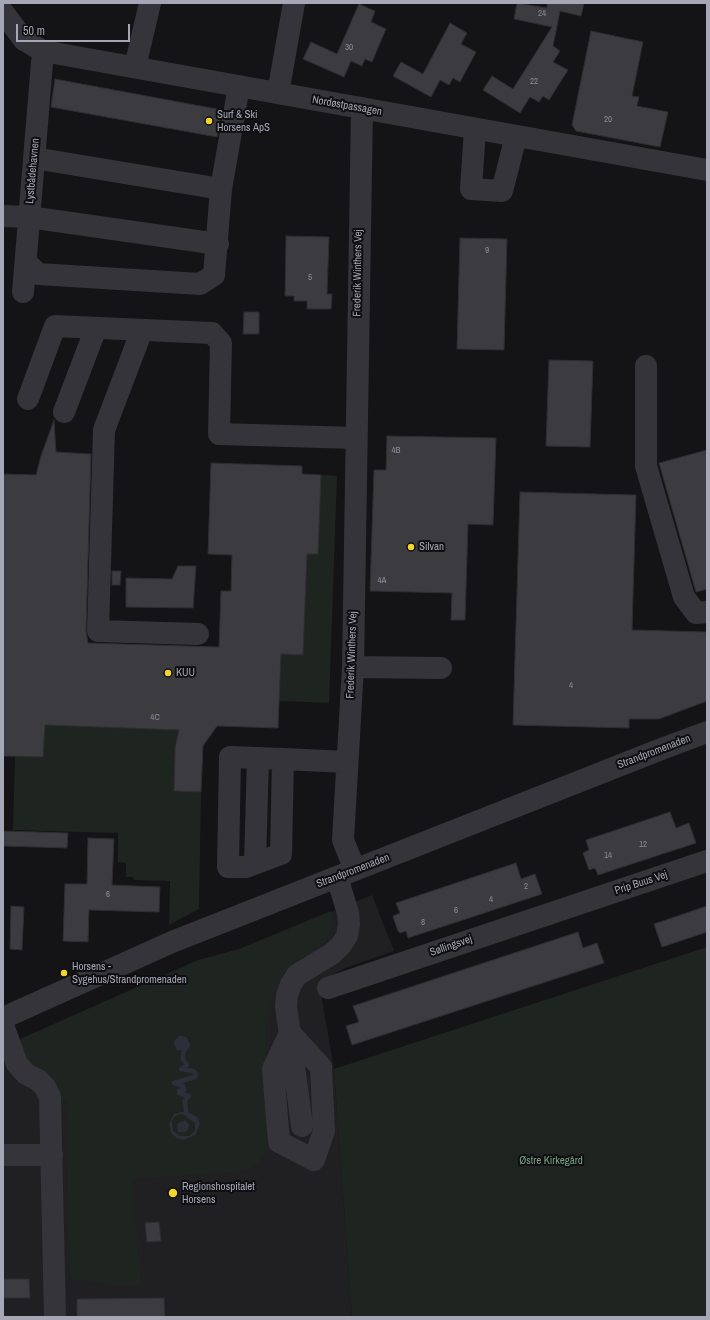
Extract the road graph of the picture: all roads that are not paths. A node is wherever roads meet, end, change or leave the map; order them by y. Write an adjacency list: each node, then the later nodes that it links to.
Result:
1 (150, 3): 5 (street)
2 (294, 3): 7 (street)
3 (3, 12): 4 (street, Nordøstpassagen)
4 (43, 50): 5 (street, Nordøstpassagen); 11 (street, Lystbådehavnen)
5 (134, 67): 6 (street, Nordøstpassagen)
6 (239, 86): 7 (street, Nordøstpassagen); 13 (street)
7 (278, 93): 8 (street, Nordøstpassagen)
8 (362, 108): 9 (street, Nordøstpassagen); 24 (street, Frederik Winthers Vej)
9 (475, 129): 10 (street, Nordøstpassagen); 10 (street)
10 (516, 136): 12 (street, Nordøstpassagen)
11 (34, 158): 13 (street); 15 (street, Lystbådehavnen)
12 (707, 170)
13 (221, 190): 16 (street)
14 (3, 216): 15 (street)
15 (29, 217): 16 (street); 17 (street, Lystbådehavnen)
16 (218, 244): 17 (street)
17 (26, 262): 18 (street, Lystbådehavnen)
18 (23, 292)
19 (96, 328): 20 (street); 22 (street); 23 (street)
20 (142, 330): 24 (street); 26 (street)
21 (646, 366): 25 (street)
22 (28, 398)
23 (64, 412)
24 (355, 438): 27 (street, Frederik Winthers Vej)
25 (707, 612)
26 (198, 634)
27 (353, 667): 28 (street); 31 (street, Frederik Winthers Vej)
28 (442, 668)
29 (707, 732): 33 (street, Strandpromenaden)
30 (283, 759): 30 (street); 31 (street)
31 (347, 762): 33 (street, Frederik Winthers Vej)
32 (707, 861): 34 (street, Prip Buus Vej)
33 (346, 873): 36 (street, Strandpromenaden); 38 (street, Frederik Winthers Vej)
34 (574, 905): 35 (street, Søllingsvej)
35 (328, 988)
36 (3, 1018)
37 (3, 1025): 41 (street)
38 (290, 1033): 38 (street); 39 (street, Frederik Winthers Vej)
39 (302, 1126)
40 (3, 1155): 41 (street)
41 (52, 1155): 42 (street)
42 (55, 1317)

